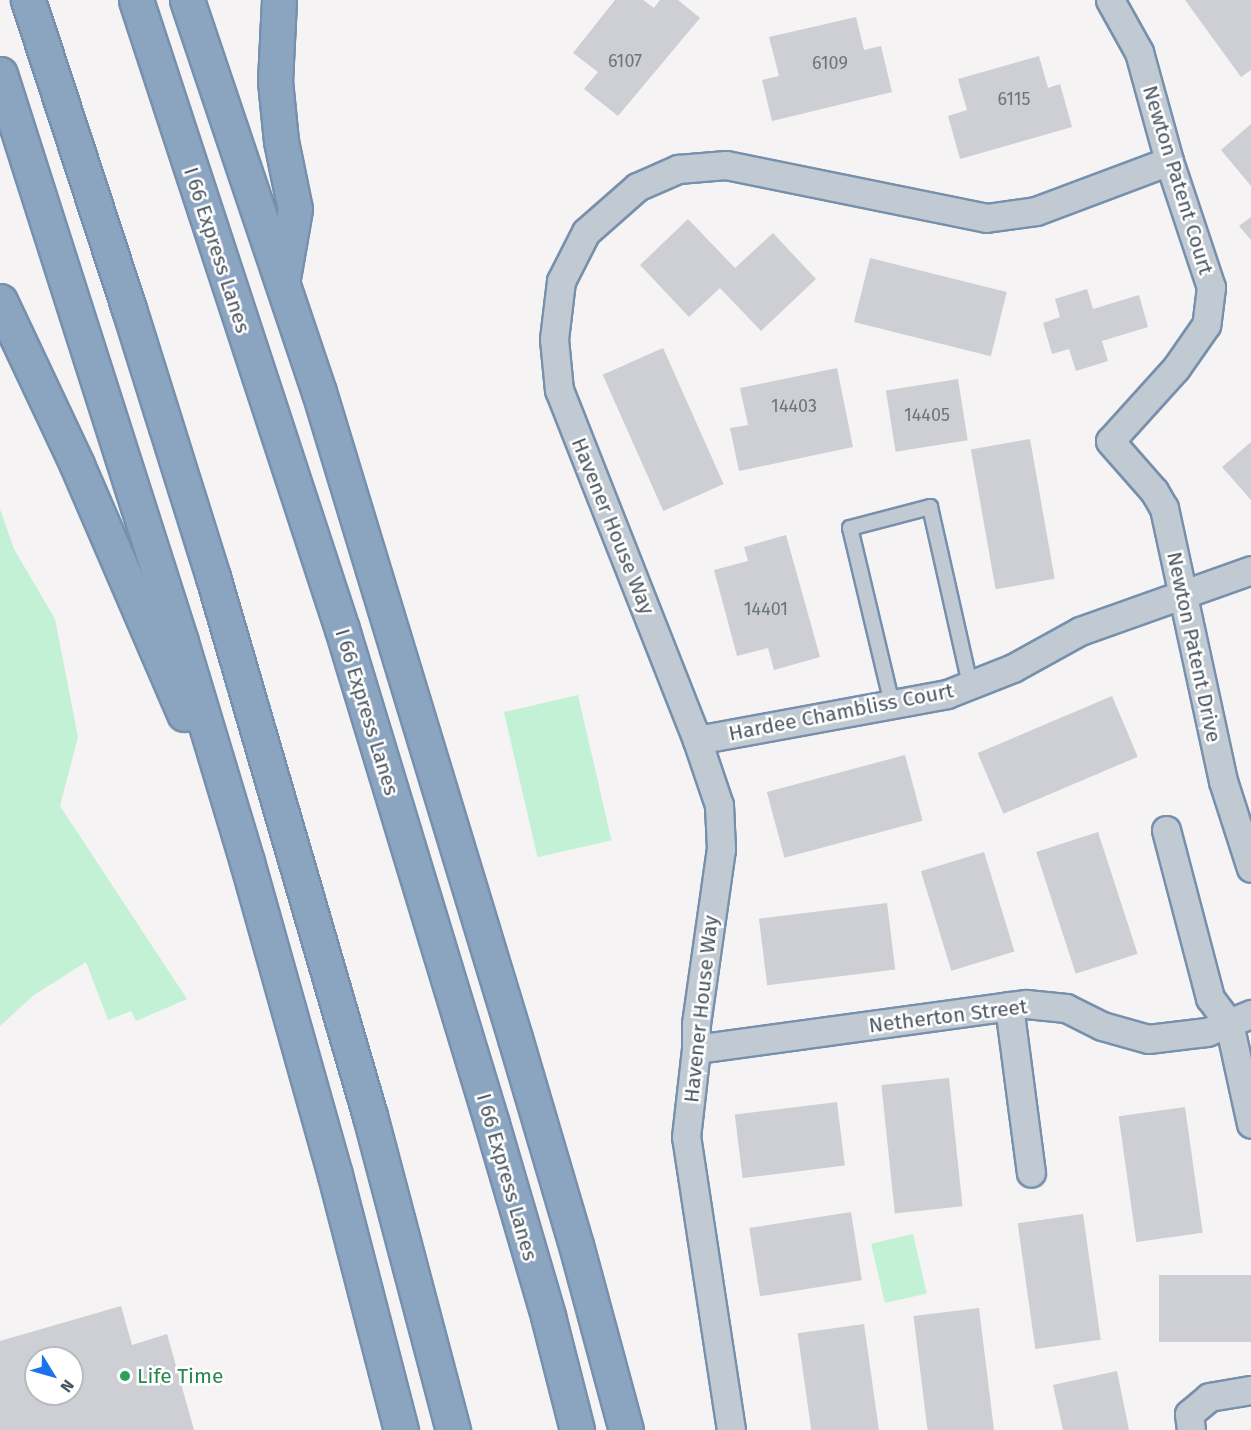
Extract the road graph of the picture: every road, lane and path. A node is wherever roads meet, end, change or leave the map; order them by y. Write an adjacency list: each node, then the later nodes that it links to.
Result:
1 (28, 0): 26 (highway)
2 (136, 0): 27 (highway, I 66 Express Lanes)
3 (187, 0): 8 (highway)
4 (279, 0): 8 (highway)
5 (1110, 0): 7 (street, Newton Patent Court)
6 (0, 74): 17 (highway)
7 (1169, 161): 10 (street, Newton Patent Court); 15 (street, Havener House Way)
8 (283, 279): 28 (highway)
9 (0, 301): 17 (highway)
10 (1110, 441): 12 (street, Newton Patent Drive)
11 (1251, 570): 12 (street, Hardee Chambliss Court)
12 (1182, 595): 13 (street, Hardee Chambliss Court); 18 (street, Newton Patent Drive)
13 (970, 685): 14 (street, Hardee Chambliss Court); 14 (lane)
14 (892, 704): 15 (street, Hardee Chambliss Court)
15 (698, 740): 21 (street, Havener House Way)
16 (1166, 830): 20 (street)
17 (247, 862): 25 (highway)
18 (1251, 868)
19 (1009, 1006): 20 (street, Netherton Street); 21 (street, Netherton Street); 23 (street)
20 (1240, 1019): 22 (street)
21 (696, 1049): 29 (street, Havener House Way)
22 (1251, 1124)
23 (1031, 1173)
24 (1251, 1390): 30 (street)
25 (402, 1430)
26 (453, 1430)
27 (577, 1430)
28 (626, 1430)
29 (731, 1430)
30 (1191, 1430)

